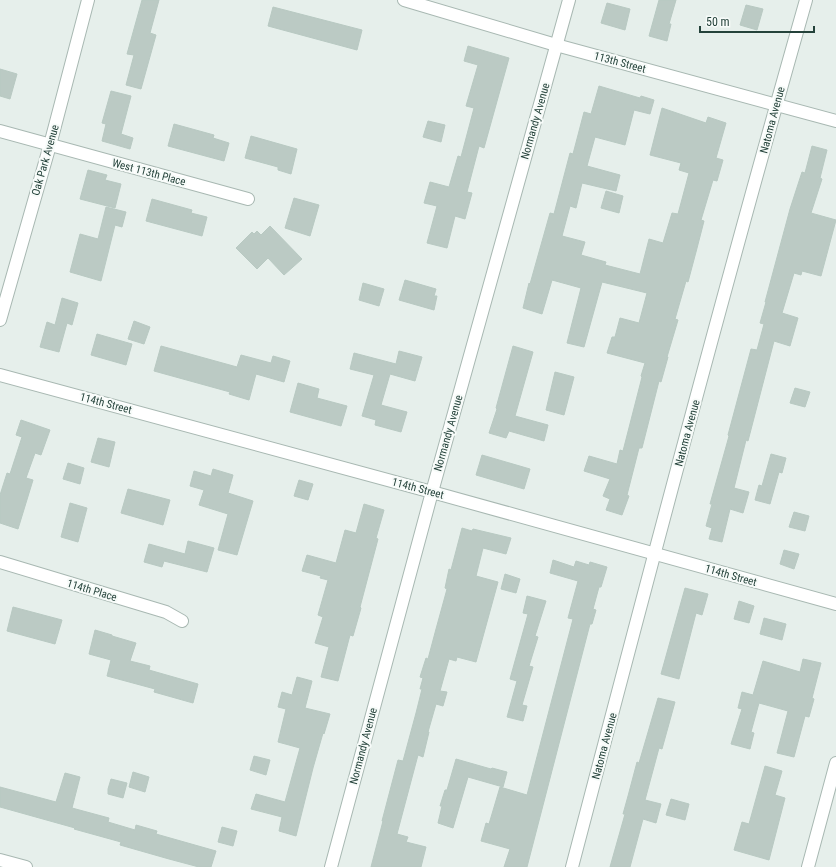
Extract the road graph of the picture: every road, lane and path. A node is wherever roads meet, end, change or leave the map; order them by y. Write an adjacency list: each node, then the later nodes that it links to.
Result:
1 (88, 0): 9 (street, Oak Park Avenue)
2 (404, 0): 5 (street, 113th Street)
3 (569, 0): 5 (street, Normandy Avenue)
4 (806, 0): 6 (street, Natoma Avenue)
5 (556, 45): 6 (street, 113th Street); 13 (street, Normandy Avenue)
6 (776, 105): 7 (street, 113th Street); 14 (street, Natoma Avenue)
7 (836, 121)
8 (0, 131): 9 (street, West 113th Place)
9 (50, 145): 10 (street, West 113th Place); 11 (street, Oak Park Avenue)
10 (248, 199)
11 (0, 320)
12 (0, 375): 13 (street, 114th Street)
13 (432, 492): 14 (street, 114th Street); 21 (street, Normandy Avenue)
14 (654, 554): 16 (street, 114th Street); 22 (street, Natoma Avenue)
15 (0, 562): 17 (street, 114th Place)
16 (836, 604)
17 (182, 622)
18 (836, 763): 23 (street)
19 (0, 860): 20 (street)
20 (26, 867)
21 (331, 867)
22 (572, 867)
23 (808, 867)

